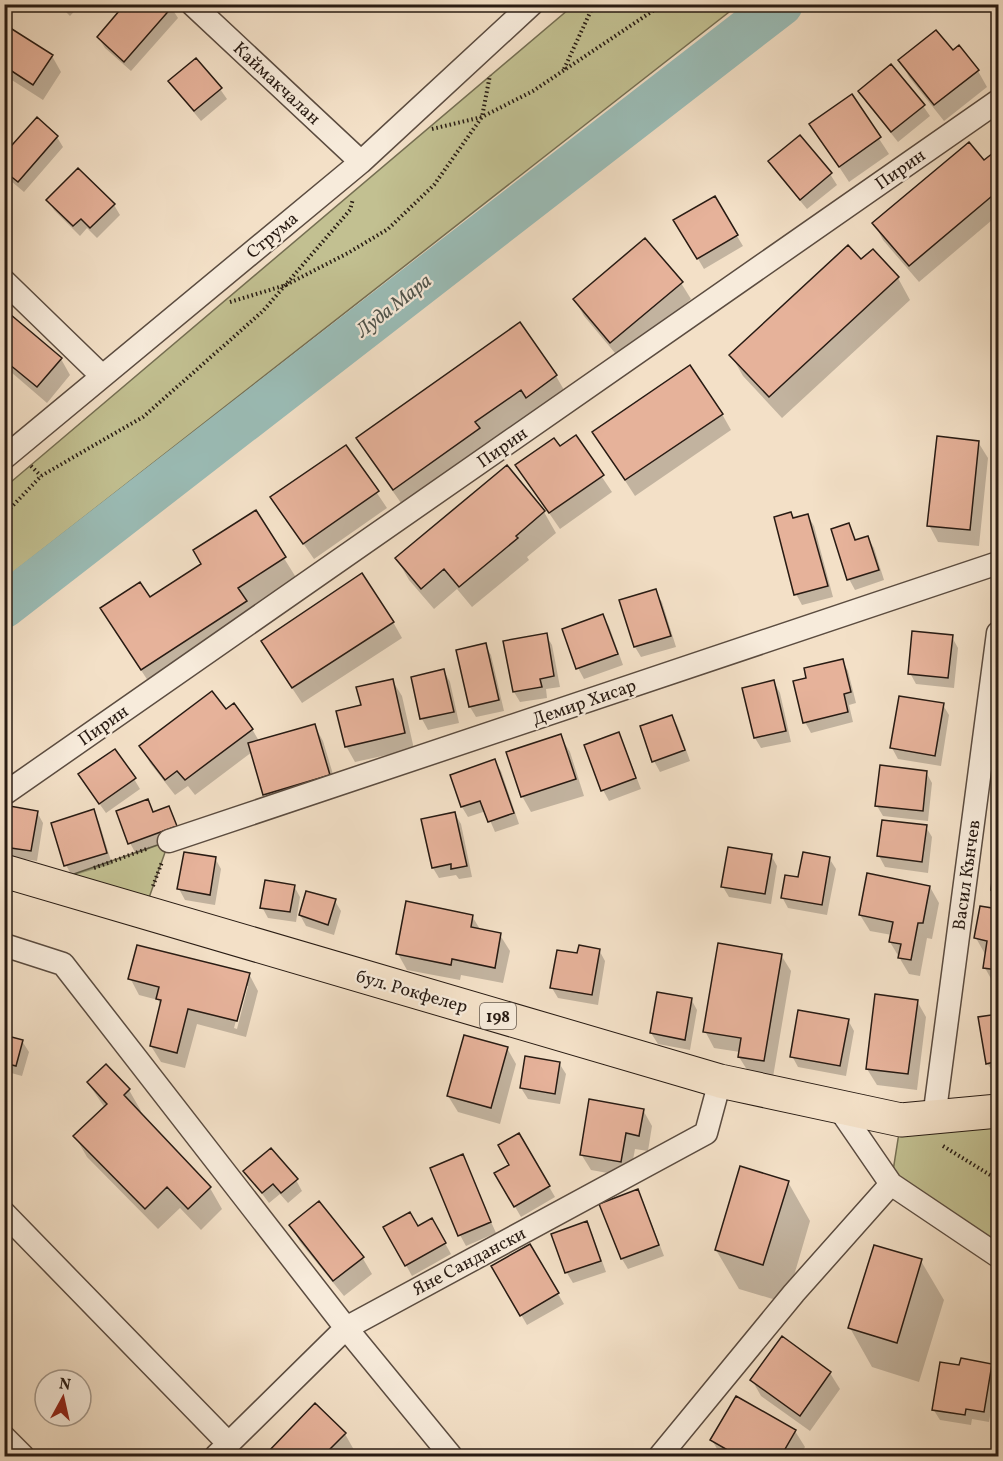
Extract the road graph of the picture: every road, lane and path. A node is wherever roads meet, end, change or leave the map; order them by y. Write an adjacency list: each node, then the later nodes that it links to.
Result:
1 (192, 4): 10 (street, Каймакчалан)
2 (532, 4): 5 (street, Струма)
3 (594, 4): 6 (path)
4 (663, 4): 6 (path)
5 (498, 36): 8 (path); 10 (street, Струма)
6 (564, 71): 8 (path)
7 (999, 101): 19 (street, Пирин)
8 (482, 117): 9 (path); 12 (path)
9 (428, 130)
10 (361, 162): 12 (path); 14 (street, Струма)
11 (4, 281): 14 (street)
12 (286, 285): 13 (path); 16 (path)
13 (221, 305)
14 (102, 376): 15 (street, Струма)
15 (4, 458)
16 (4, 515)
17 (999, 563): 20 (street, Демир Хисар)
18 (999, 633): 28 (street, Васил Кънчев)
19 (4, 794)
20 (169, 841): 21 (path); 23 (path)
21 (92, 868)
22 (4, 871): 23 (main road, бул. Рокфелер / 198)
23 (144, 912): 25 (main road, бул. Рокфелер / 198)
24 (4, 945): 33 (street)
25 (720, 1081): 26 (main road, бул. Рокфелер / 198); 33 (street, Яне Сандански)
26 (838, 1107): 28 (main road, бул. Рокфелер / 198); 30 (street)
27 (999, 1111): 28 (main road, бул. Рокфелер / 198)
28 (936, 1131): 29 (path)
29 (999, 1178)
30 (891, 1184): 32 (street); 38 (street)
31 (4, 1213): 35 (street)
32 (999, 1256)
33 (346, 1328): 35 (street, Яне Сандански); 37 (street)
34 (4, 1437): 36 (street)
35 (222, 1450)
36 (23, 1456)
37 (451, 1456)
38 (660, 1456)

